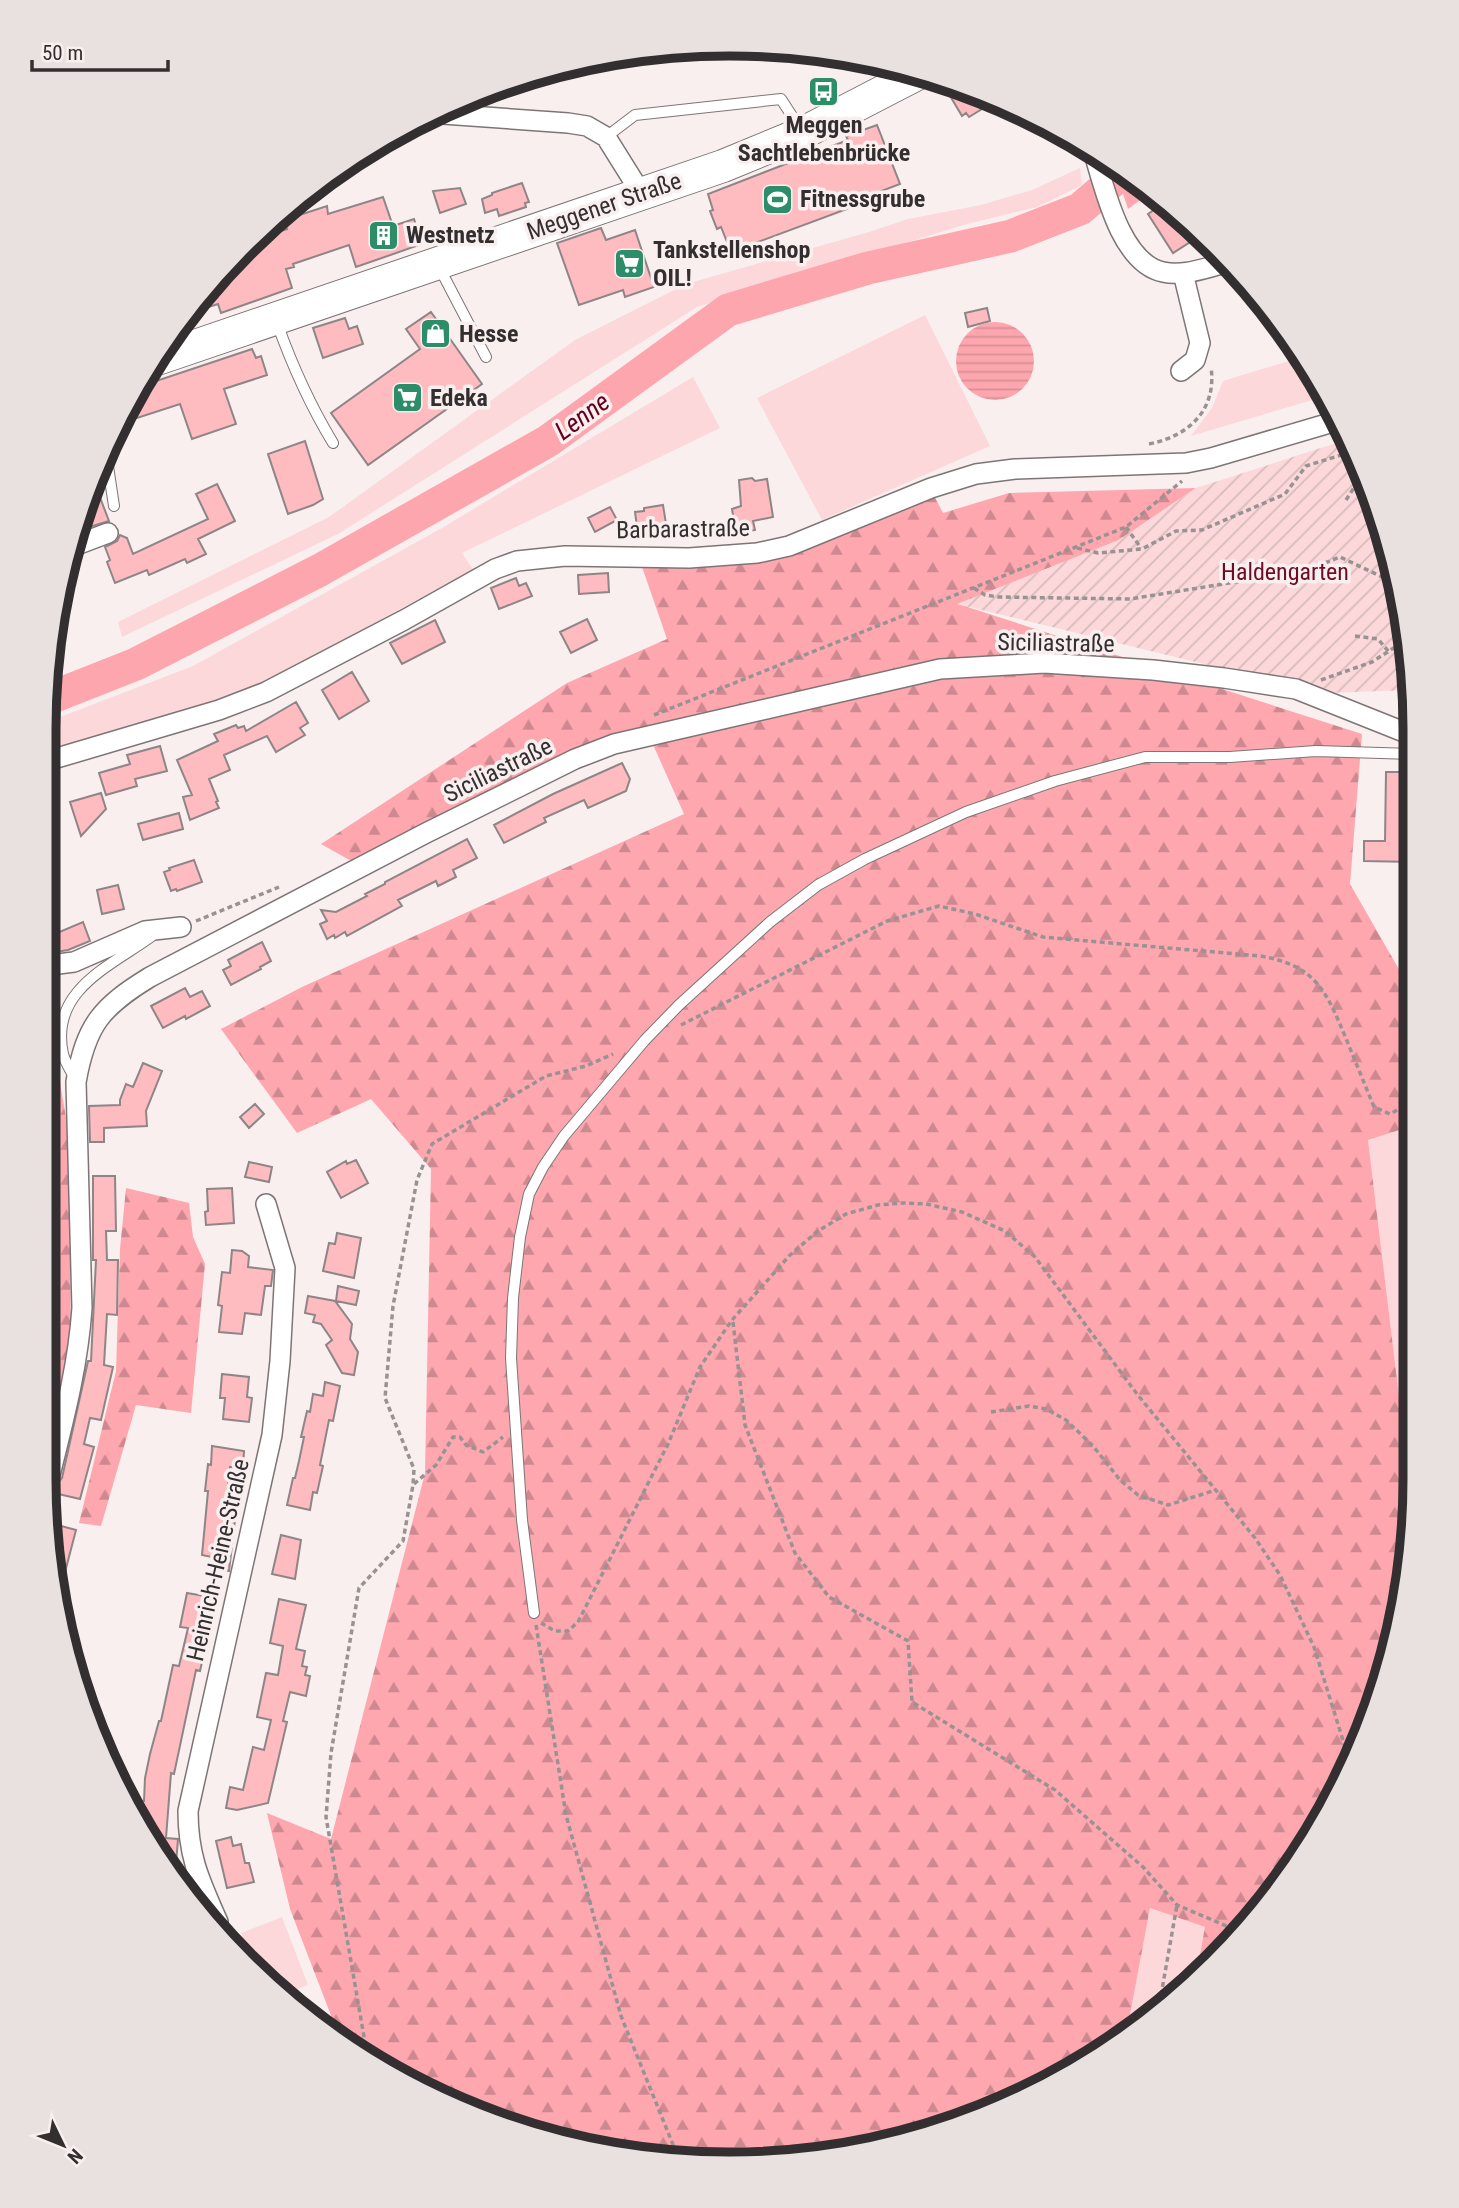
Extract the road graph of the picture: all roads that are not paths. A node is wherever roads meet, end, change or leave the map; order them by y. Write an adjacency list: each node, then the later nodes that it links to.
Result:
1 (906, 80): 3 (main road, Meggener Straße)
2 (455, 115): 4 (street)
3 (803, 133): 4 (lane); 6 (main road, Meggener Straße)
4 (606, 137): 6 (street)
5 (1098, 166): 9 (street)
6 (641, 193): 7 (main road, Meggener Straße)
7 (437, 264): 10 (main road, Meggener Straße); 12 (lane)
8 (1217, 265): 9 (street)
9 (1183, 273): 13 (street)
10 (276, 320): 11 (main road, Meggener Straße); 15 (lane)
11 (170, 355)
12 (485, 357)
13 (1181, 371)
14 (1329, 423): 22 (street, Barbarastraße)
15 (333, 443)
16 (108, 469): 17 (lane)
17 (114, 506)
18 (108, 533): 19 (street)
19 (83, 543)
20 (1403, 732): 25 (street, Siciliastraße)
21 (1403, 754): 28 (lane)
22 (56, 758)
23 (172, 928): 24 (street); 25 (lane)
24 (56, 964)
25 (76, 1082): 27 (street, Siciliastraße)
26 (266, 1204): 29 (street, Heinrich-Heine-Straße)
27 (56, 1450)
28 (534, 1613)
29 (213, 1911)

